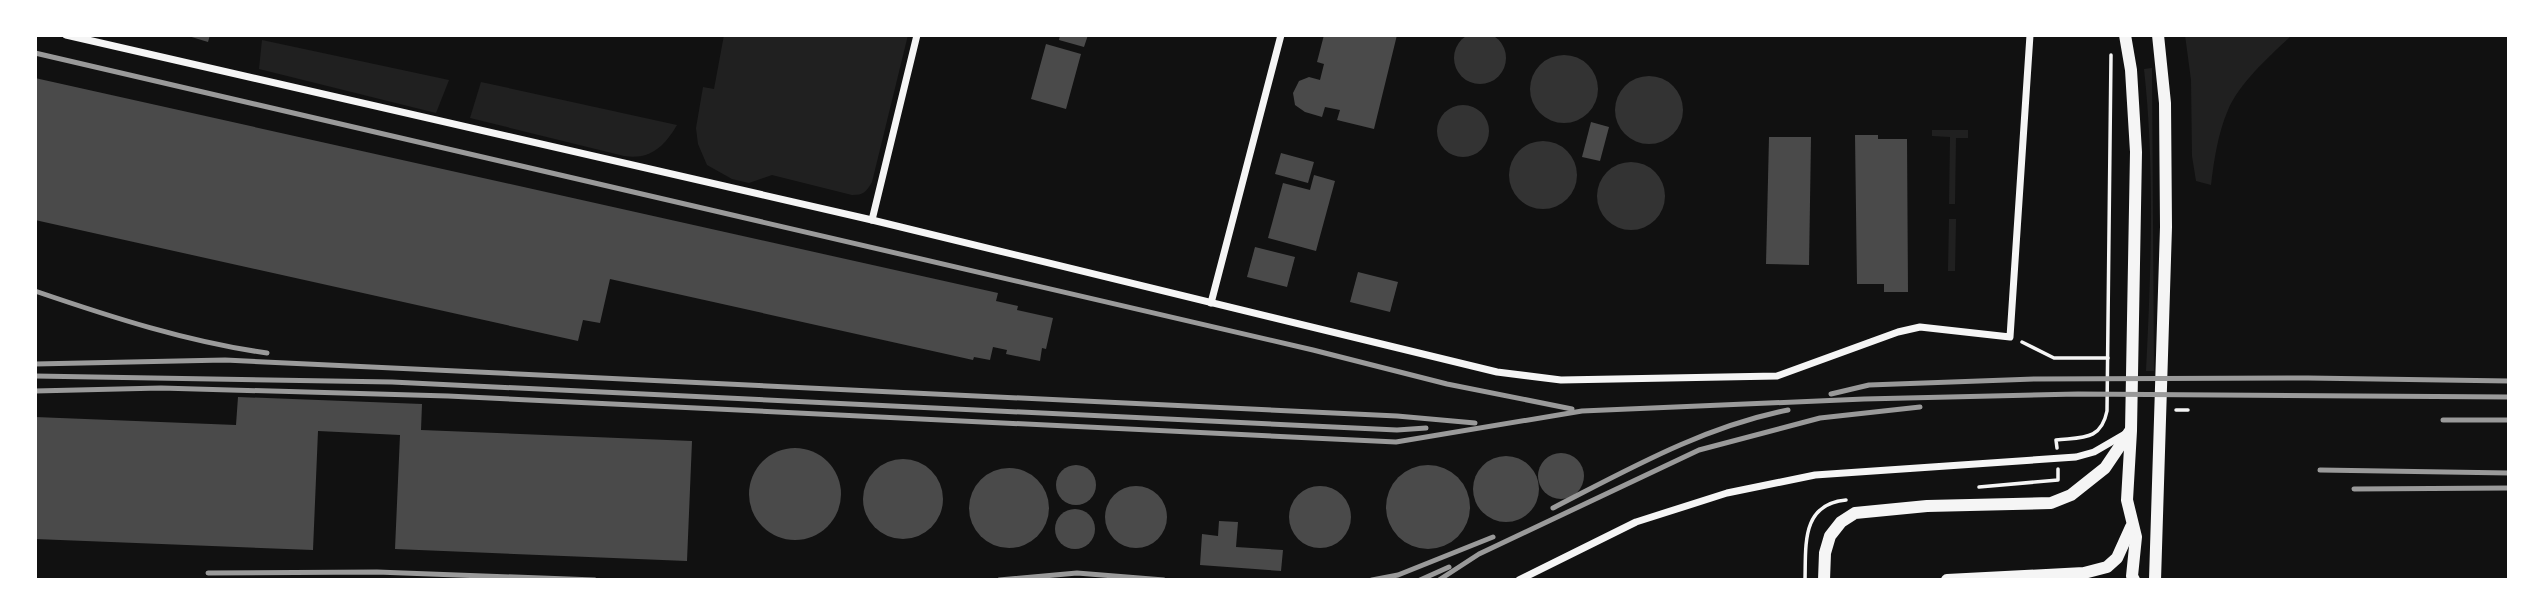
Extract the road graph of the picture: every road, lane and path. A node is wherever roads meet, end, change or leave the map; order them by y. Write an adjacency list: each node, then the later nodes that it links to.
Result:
1 (66, 35): 8 (street)
2 (916, 35): 8 (street)
3 (1280, 35): 9 (street)
4 (2030, 35): 10 (street)
5 (2125, 35): 12 (main road)
6 (2158, 35): 19 (main road)
7 (2111, 49): 11 (path)
8 (872, 220): 9 (street)
9 (1211, 303): 10 (street)
10 (2010, 337): 11 (path)
11 (2108, 358): 13 (path)
12 (2131, 430): 14 (main road); 15 (street); 16 (main road)
13 (2056, 440)
14 (2132, 523): 17 (main road); 18 (main road)
15 (1518, 580)
16 (1824, 580)
17 (1947, 580)
18 (2134, 580)
19 (2155, 580)

